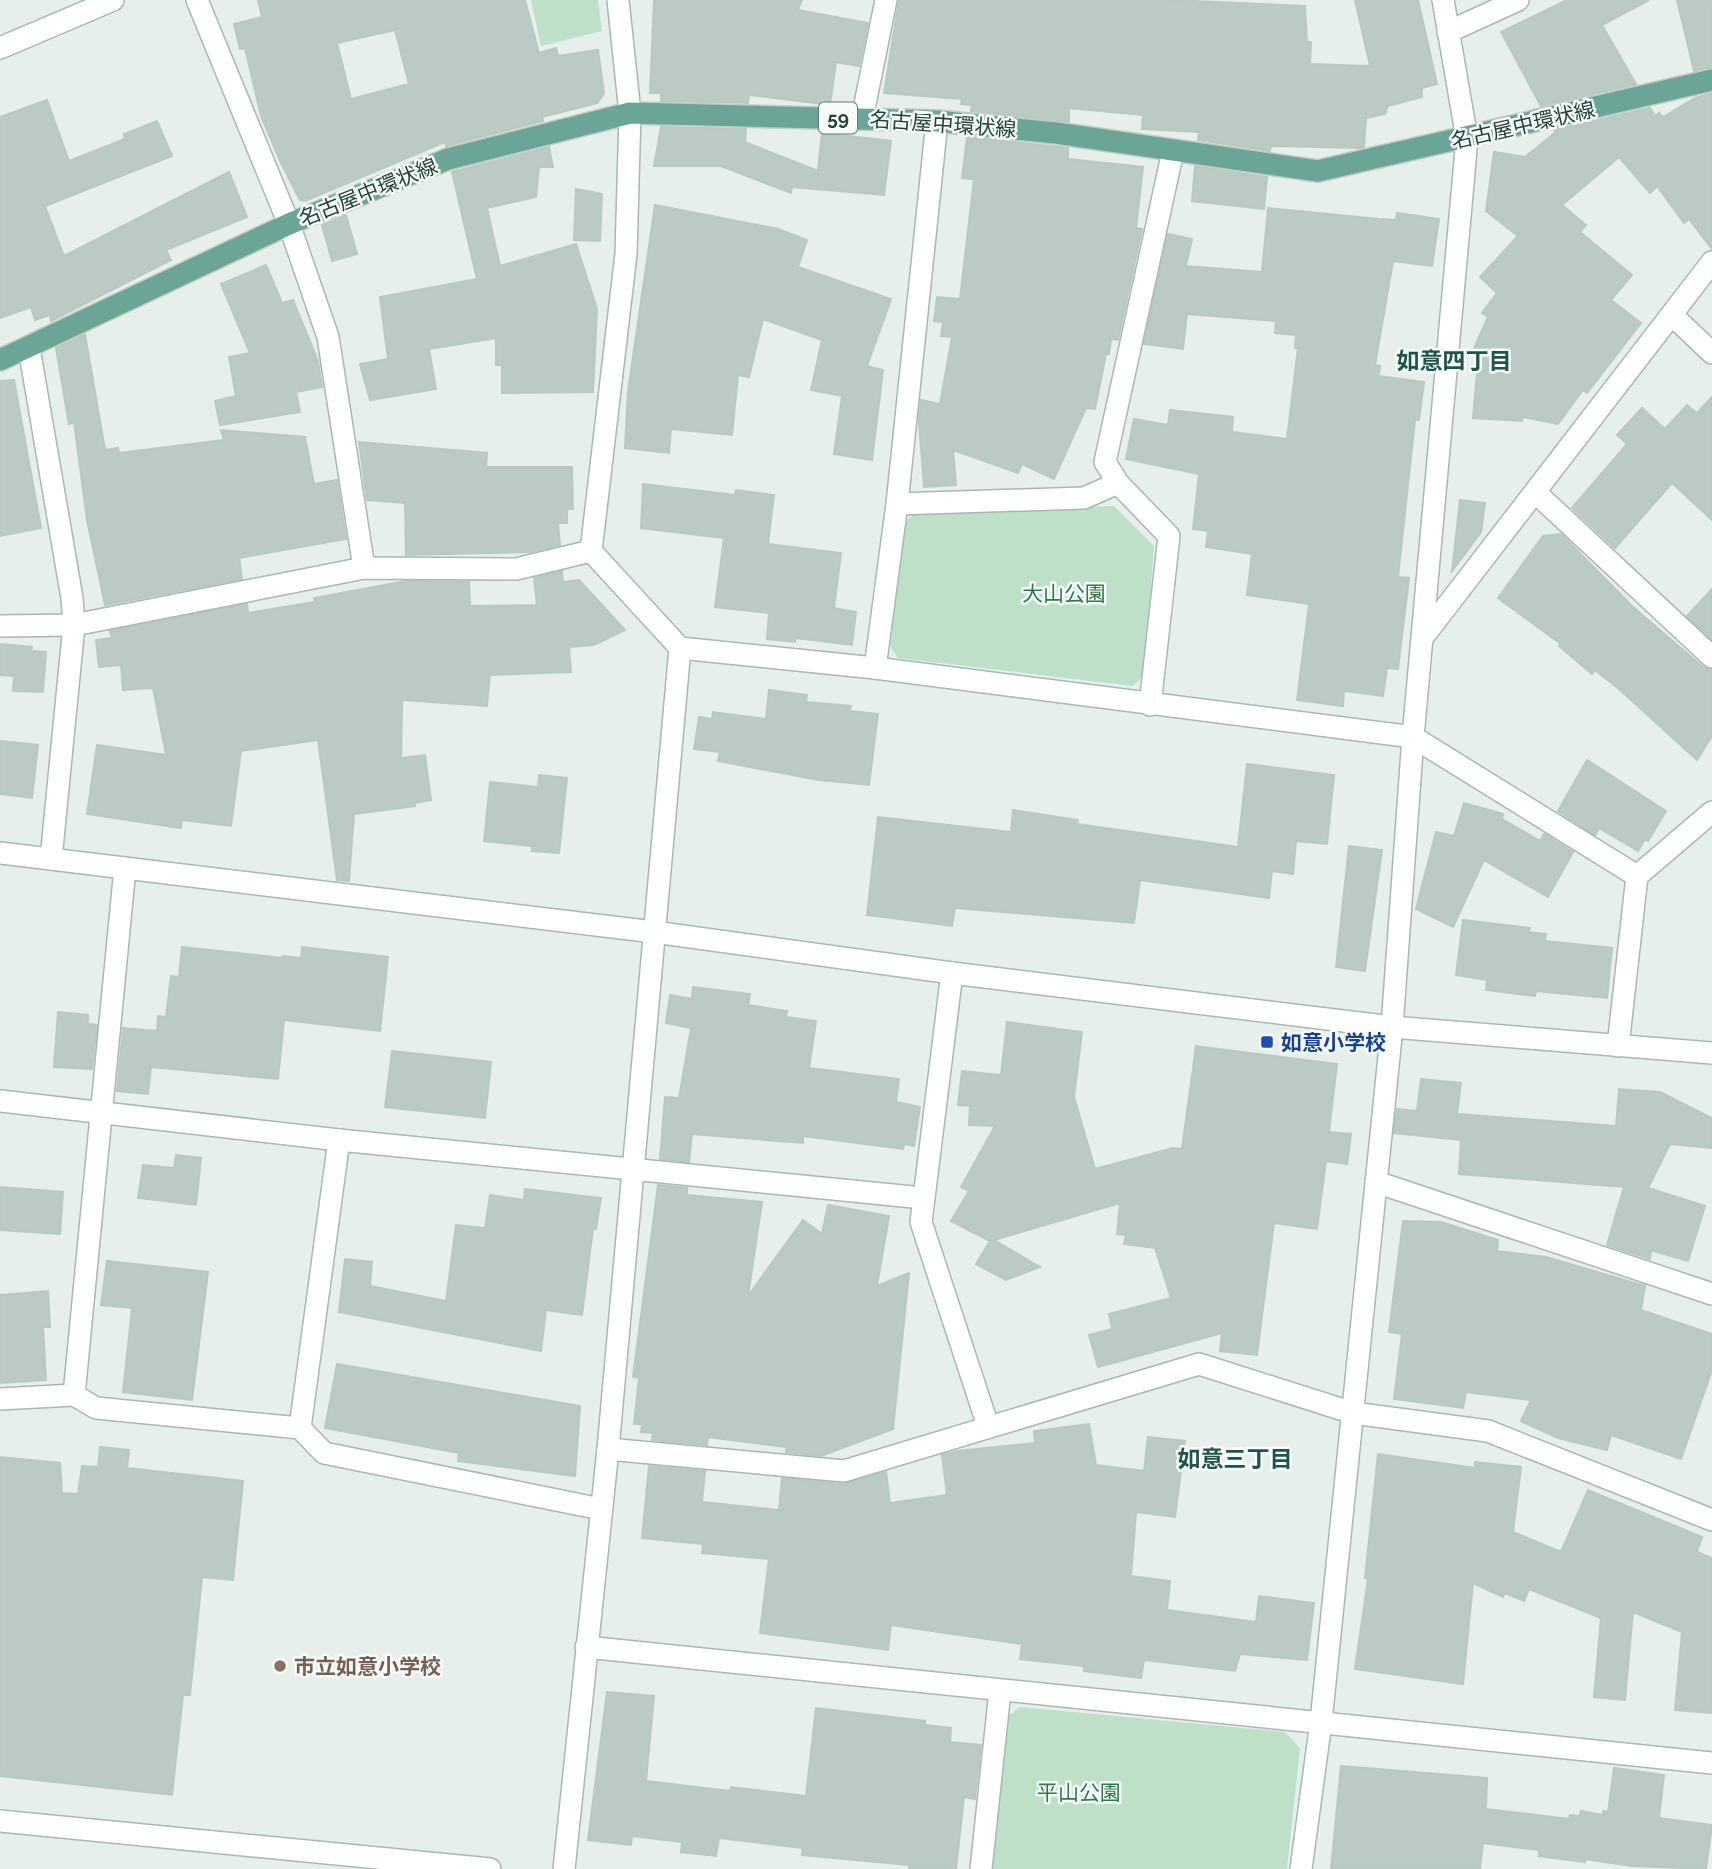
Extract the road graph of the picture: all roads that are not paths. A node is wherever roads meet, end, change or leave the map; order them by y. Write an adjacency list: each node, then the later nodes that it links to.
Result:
1 (113, 0): 8 (street)
2 (197, 0): 15 (street)
3 (618, 0): 10 (street)
4 (886, 0): 11 (street)
5 (1443, 0): 7 (street)
6 (1518, 0): 7 (street)
7 (1448, 32): 13 (street)
8 (0, 48)
9 (1712, 80): 13 (main road, 名古屋中環状線 / 59)
10 (630, 113): 11 (main road, 名古屋中環状線 / 59); 15 (main road, 名古屋中環状線 / 59); 24 (street)
11 (862, 119): 12 (main road, 名古屋中環状線 / 59)
12 (937, 121): 14 (main road, 名古屋中環状線 / 59); 23 (street)
13 (1467, 139): 14 (main road, 名古屋中環状線 / 59); 28 (street)
14 (1173, 151): 21 (street)
15 (289, 223): 18 (main road, 名古屋中環状線 / 59); 25 (street)
16 (1712, 262): 17 (street)
17 (1673, 316): 19 (street); 22 (street)
18 (29, 348): 20 (main road, 名古屋中環状線 / 59); 26 (street)
19 (1712, 353)
20 (0, 360)
21 (1118, 483): 23 (street); 32 (street)
22 (1535, 493): 28 (street); 30 (street)
23 (897, 504): 31 (street)
24 (591, 551): 25 (street); 29 (street)
25 (364, 568): 26 (street)
26 (74, 625): 27 (street); 36 (street)
27 (0, 626)
28 (1423, 638): 33 (street)
29 (680, 648): 31 (street); 39 (street)
30 (1712, 657)
31 (875, 668): 32 (street)
32 (1150, 705): 33 (street)
33 (1413, 737): 38 (street); 41 (street)
34 (1712, 812): 38 (street)
35 (0, 853): 36 (street)
36 (51, 859): 37 (street)
37 (125, 868): 39 (street); 45 (street)
38 (1637, 876): 42 (street)
39 (654, 932): 40 (street); 47 (street)
40 (951, 973): 41 (street); 49 (street)
41 (1392, 1027): 42 (street); 48 (street)
42 (1618, 1046): 43 (street)
43 (1712, 1053)
44 (0, 1101): 45 (street)
45 (100, 1113): 46 (street); 51 (street)
46 (340, 1140): 47 (street); 55 (street)
47 (632, 1169): 49 (street); 56 (street)
48 (1376, 1182): 50 (street); 53 (street)
49 (923, 1198): 54 (street)
50 (1712, 1294)
51 (74, 1395): 52 (street); 55 (street)
52 (0, 1399)
53 (1353, 1413): 54 (street); 58 (street); 61 (street)
54 (988, 1426): 56 (street)
55 (300, 1428): 57 (street)
56 (608, 1449): 57 (street)
57 (601, 1509): 59 (street)
58 (1712, 1520)
59 (586, 1647): 60 (street); 65 (street)
60 (1000, 1691): 61 (street); 66 (street)
61 (1321, 1722): 62 (street); 67 (street)
62 (1712, 1763)
63 (0, 1821): 64 (street)
64 (490, 1869)
65 (564, 1869)
66 (981, 1869)
67 (1301, 1869)

